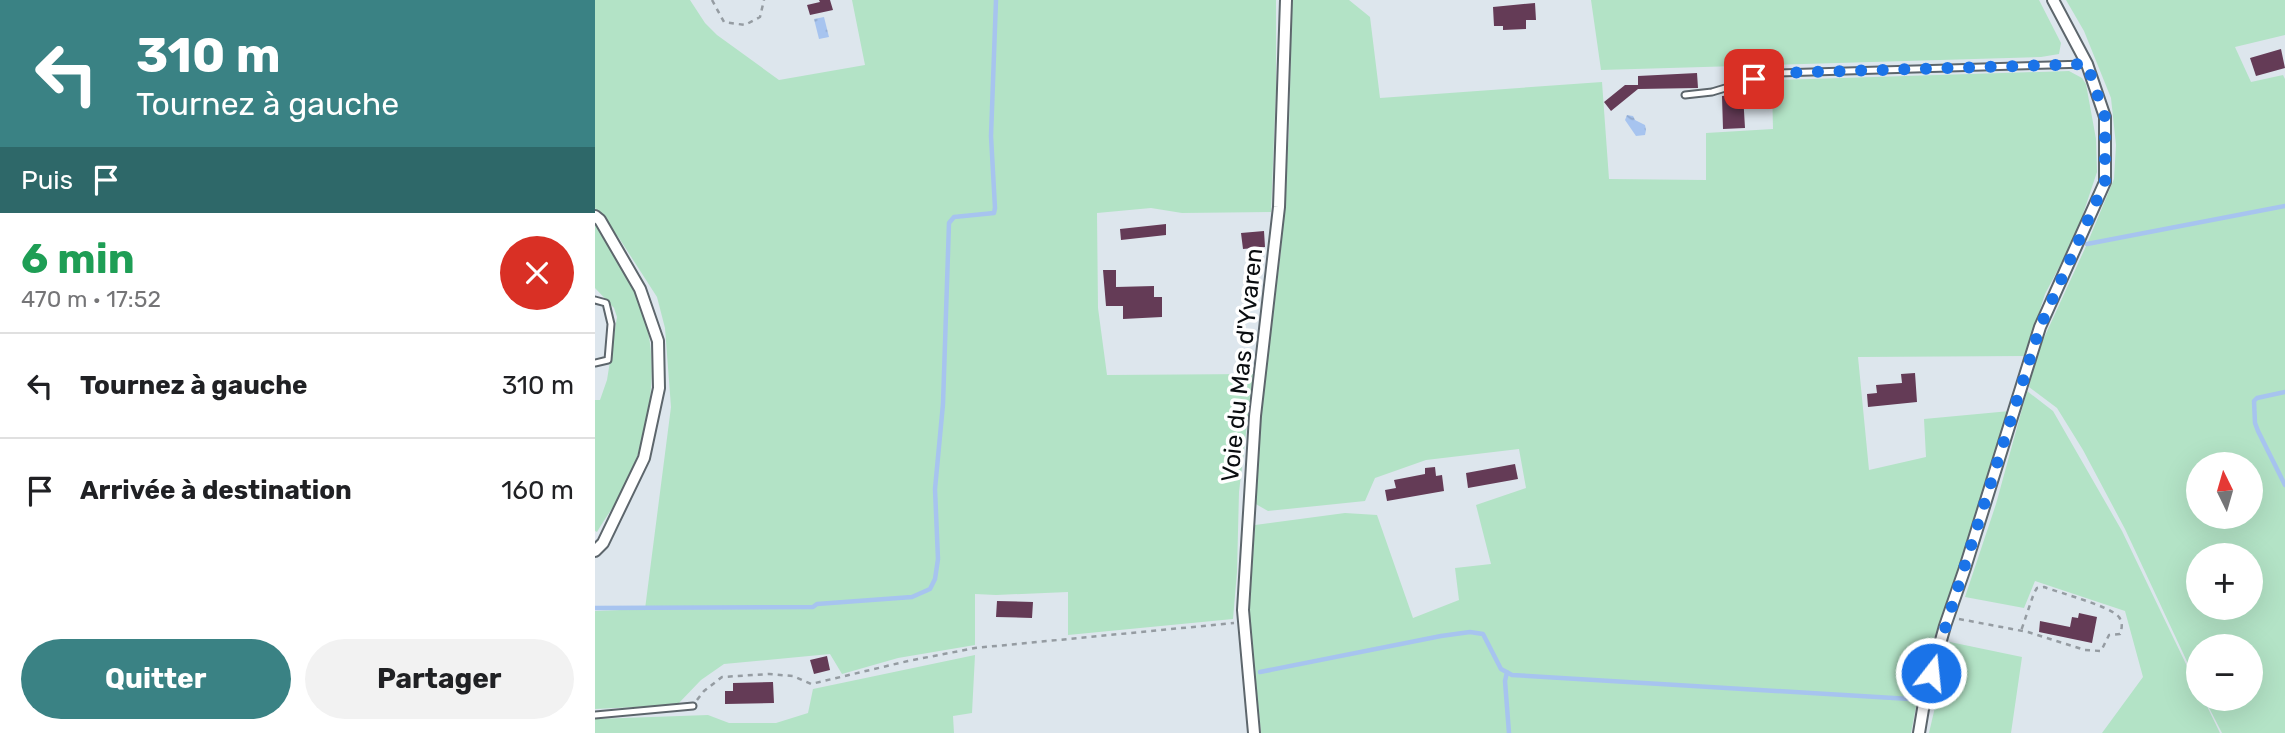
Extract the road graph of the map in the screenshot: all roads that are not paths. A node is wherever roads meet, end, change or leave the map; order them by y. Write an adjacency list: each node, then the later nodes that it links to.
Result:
1 (1286, 0): 11 (street, Voie du Mas d'Yvaren)
2 (2053, 0): 3 (street)
3 (2087, 64): 4 (lane); 12 (street)
4 (1685, 95)
5 (595, 216): 8 (street)
6 (595, 300): 7 (lane)
7 (595, 363)
8 (599, 547)
9 (693, 706): 10 (lane)
10 (595, 715)
11 (1254, 733)
12 (1919, 733)

